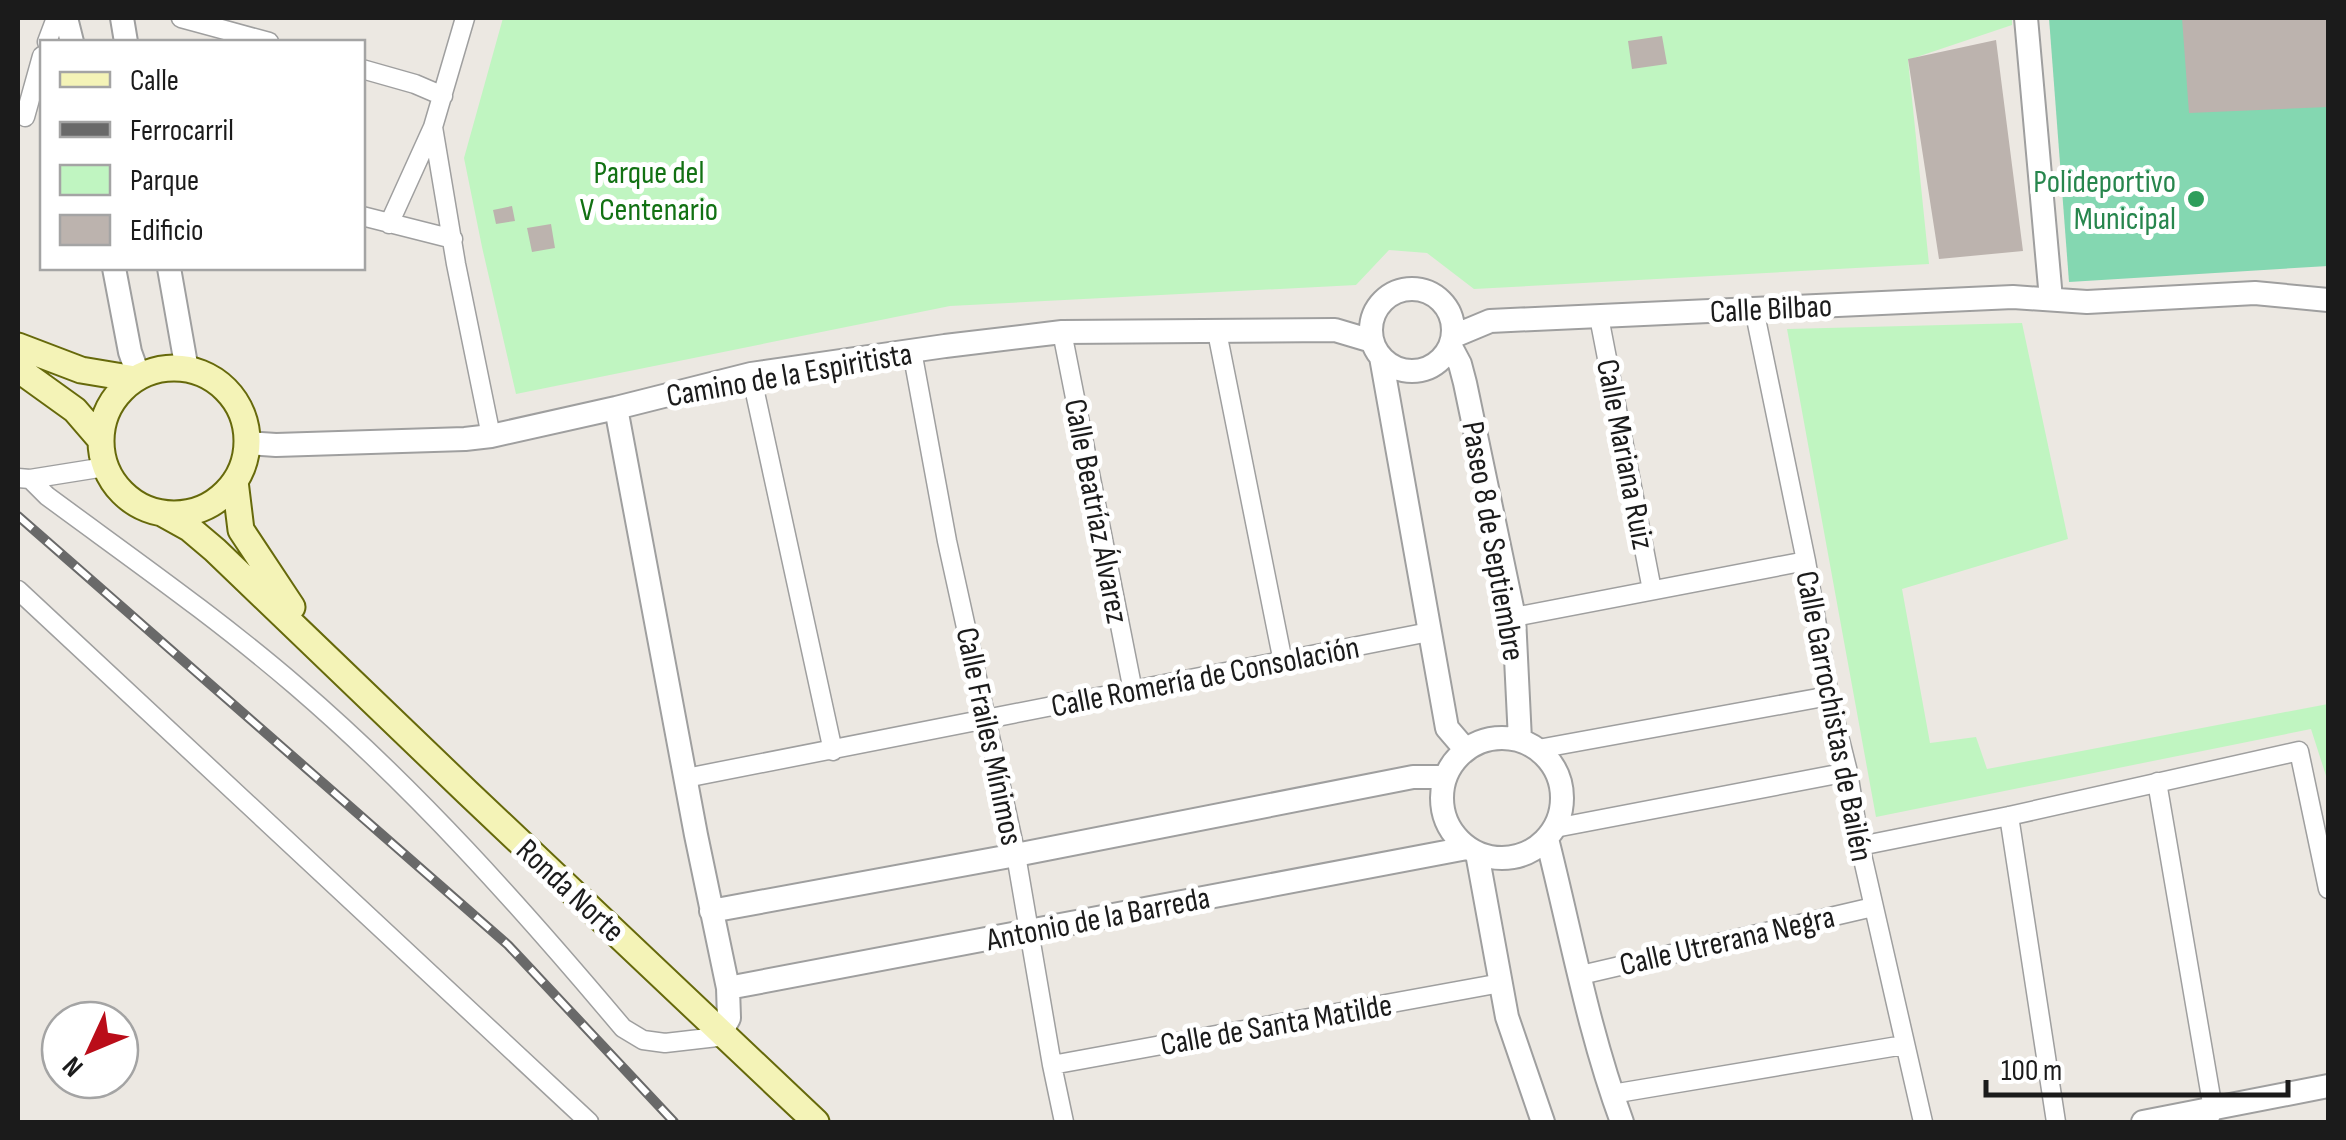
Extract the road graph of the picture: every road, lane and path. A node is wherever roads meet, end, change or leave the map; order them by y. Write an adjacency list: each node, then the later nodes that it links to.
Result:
1 (180, 18): 4 (street)
2 (465, 18): 7 (street)
3 (2026, 18): 15 (street)
4 (262, 40)
5 (40, 65): 8 (street)
6 (365, 70): 7 (street)
7 (443, 96): 9 (street)
8 (28, 118)
9 (434, 127): 11 (street); 12 (street)
10 (365, 217): 11 (street)
11 (389, 224): 12 (street)
12 (453, 239): 32 (street)
13 (114, 270): 30 (street)
14 (170, 270): 28 (street)
15 (2051, 299): 16 (street); 18 (street, Calle Bilbao)
16 (2328, 300)
17 (1445, 304): 20 (street, Calle Bilbao); 23 (street); 24 (street)
18 (1754, 309): 19 (street, Calle Bilbao); 39 (street, Calle Garrochistas de Bailén)
19 (1599, 318): 20 (street, Calle Bilbao); 41 (street, Calle Mariana Ruiz)
20 (1490, 321): 24 (street, Calle Bilbao)
21 (1062, 332): 22 (street, Camino de la Espiritista); 26 (street, Camino de la Espiritista); 46 (street, Calle Beatríaz Álvarez)
22 (1217, 332): 23 (street, Camino de la Espiritista); 45 (street)
23 (1376, 339): 24 (street); 43 (street)
24 (1452, 342): 42 (street, Paseo 8 de Septiembre)
25 (18, 346): 30 (main road)
26 (912, 350): 29 (street, Camino de la Espiritista); 48 (street, Calle Frailes Mínimos)
27 (18, 369): 33 (main road)
28 (187, 370): 30 (main road); 34 (main road)
29 (751, 374): 31 (street, Camino de la Espiritista); 51 (street)
30 (137, 378): 33 (main road)
31 (616, 408): 32 (street, Camino de la Espiritista); 54 (street)
32 (491, 436): 34 (street, Camino de la Espiritista)
33 (100, 439): 35 (main road, Ronda Norte)
34 (246, 442): 37 (main road, Ronda Norte)
35 (105, 466): 36 (street); 38 (main road, Ronda Norte)
36 (24, 478): 68 (street)
37 (235, 481): 38 (main road); 44 (main road, Ronda Norte)
38 (162, 513): 44 (main road, Ronda Norte)
39 (1806, 561): 41 (street); 47 (street, Calle Garrochistas de Bailén)
40 (18, 590): 74 (street)
41 (1652, 590): 42 (street)
42 (1514, 617): 49 (street, Paseo 8 de Septiembre)
43 (1430, 632): 45 (street, Calle Romería de Consolación); 50 (street)
44 (327, 656): 68 (main road, Ronda Norte)
45 (1283, 662): 46 (street, Calle Romería de Consolación)
46 (1133, 690): 48 (street, Calle Romería de Consolación)
47 (1829, 696): 49 (street); 52 (street, Calle Garrochistas de Bailén)
48 (988, 718): 51 (street, Calle Romería de Consolación); 60 (street, Calle Frailes Mínimos)
49 (1529, 744): 50 (street); 57 (street)
50 (1466, 749): 53 (street)
51 (833, 751): 54 (street, Calle Romería de Consolación)
52 (1848, 772): 57 (street); 58 (street, Calle Garrochistas de Bailén)
53 (1444, 777): 59 (street); 60 (street)
54 (686, 778): 63 (street)
55 (2157, 782): 56 (street); 61 (street); 73 (street)
56 (2009, 816): 58 (street); 80 (street)
57 (1551, 834): 59 (street); 65 (street)
58 (1860, 846): 62 (street, Calle Garrochistas de Bailén)
59 (1472, 850): 64 (street, Antonio de la Barreda); 66 (street)
60 (1016, 855): 63 (street); 64 (street, Calle Frailes Mínimos)
61 (2328, 889)
62 (1873, 907): 65 (street, Calle Utrerana Negra); 69 (street, Calle Garrochistas de Bailén)
63 (711, 912): 67 (street)
64 (1030, 931): 67 (street, Antonio de la Barreda); 70 (street, Calle Frailes Mínimos)
65 (1581, 975): 72 (street)
66 (1500, 983): 70 (street, Calle de Santa Matilde); 77 (street)
67 (728, 988): 68 (street)
68 (724, 1034): 75 (main road, Ronda Norte)
69 (1904, 1045): 72 (street); 79 (street, Calle Garrochistas de Bailén)
70 (1052, 1065): 76 (street, Calle Frailes Mínimos)
71 (2328, 1086): 73 (street)
72 (1612, 1094): 78 (street)
73 (2211, 1116): 81 (street)
74 (589, 1122)
75 (816, 1122)
76 (1064, 1122)
77 (1542, 1122)
78 (1622, 1122)
79 (1924, 1122)
80 (2056, 1122)
81 (2142, 1122)

